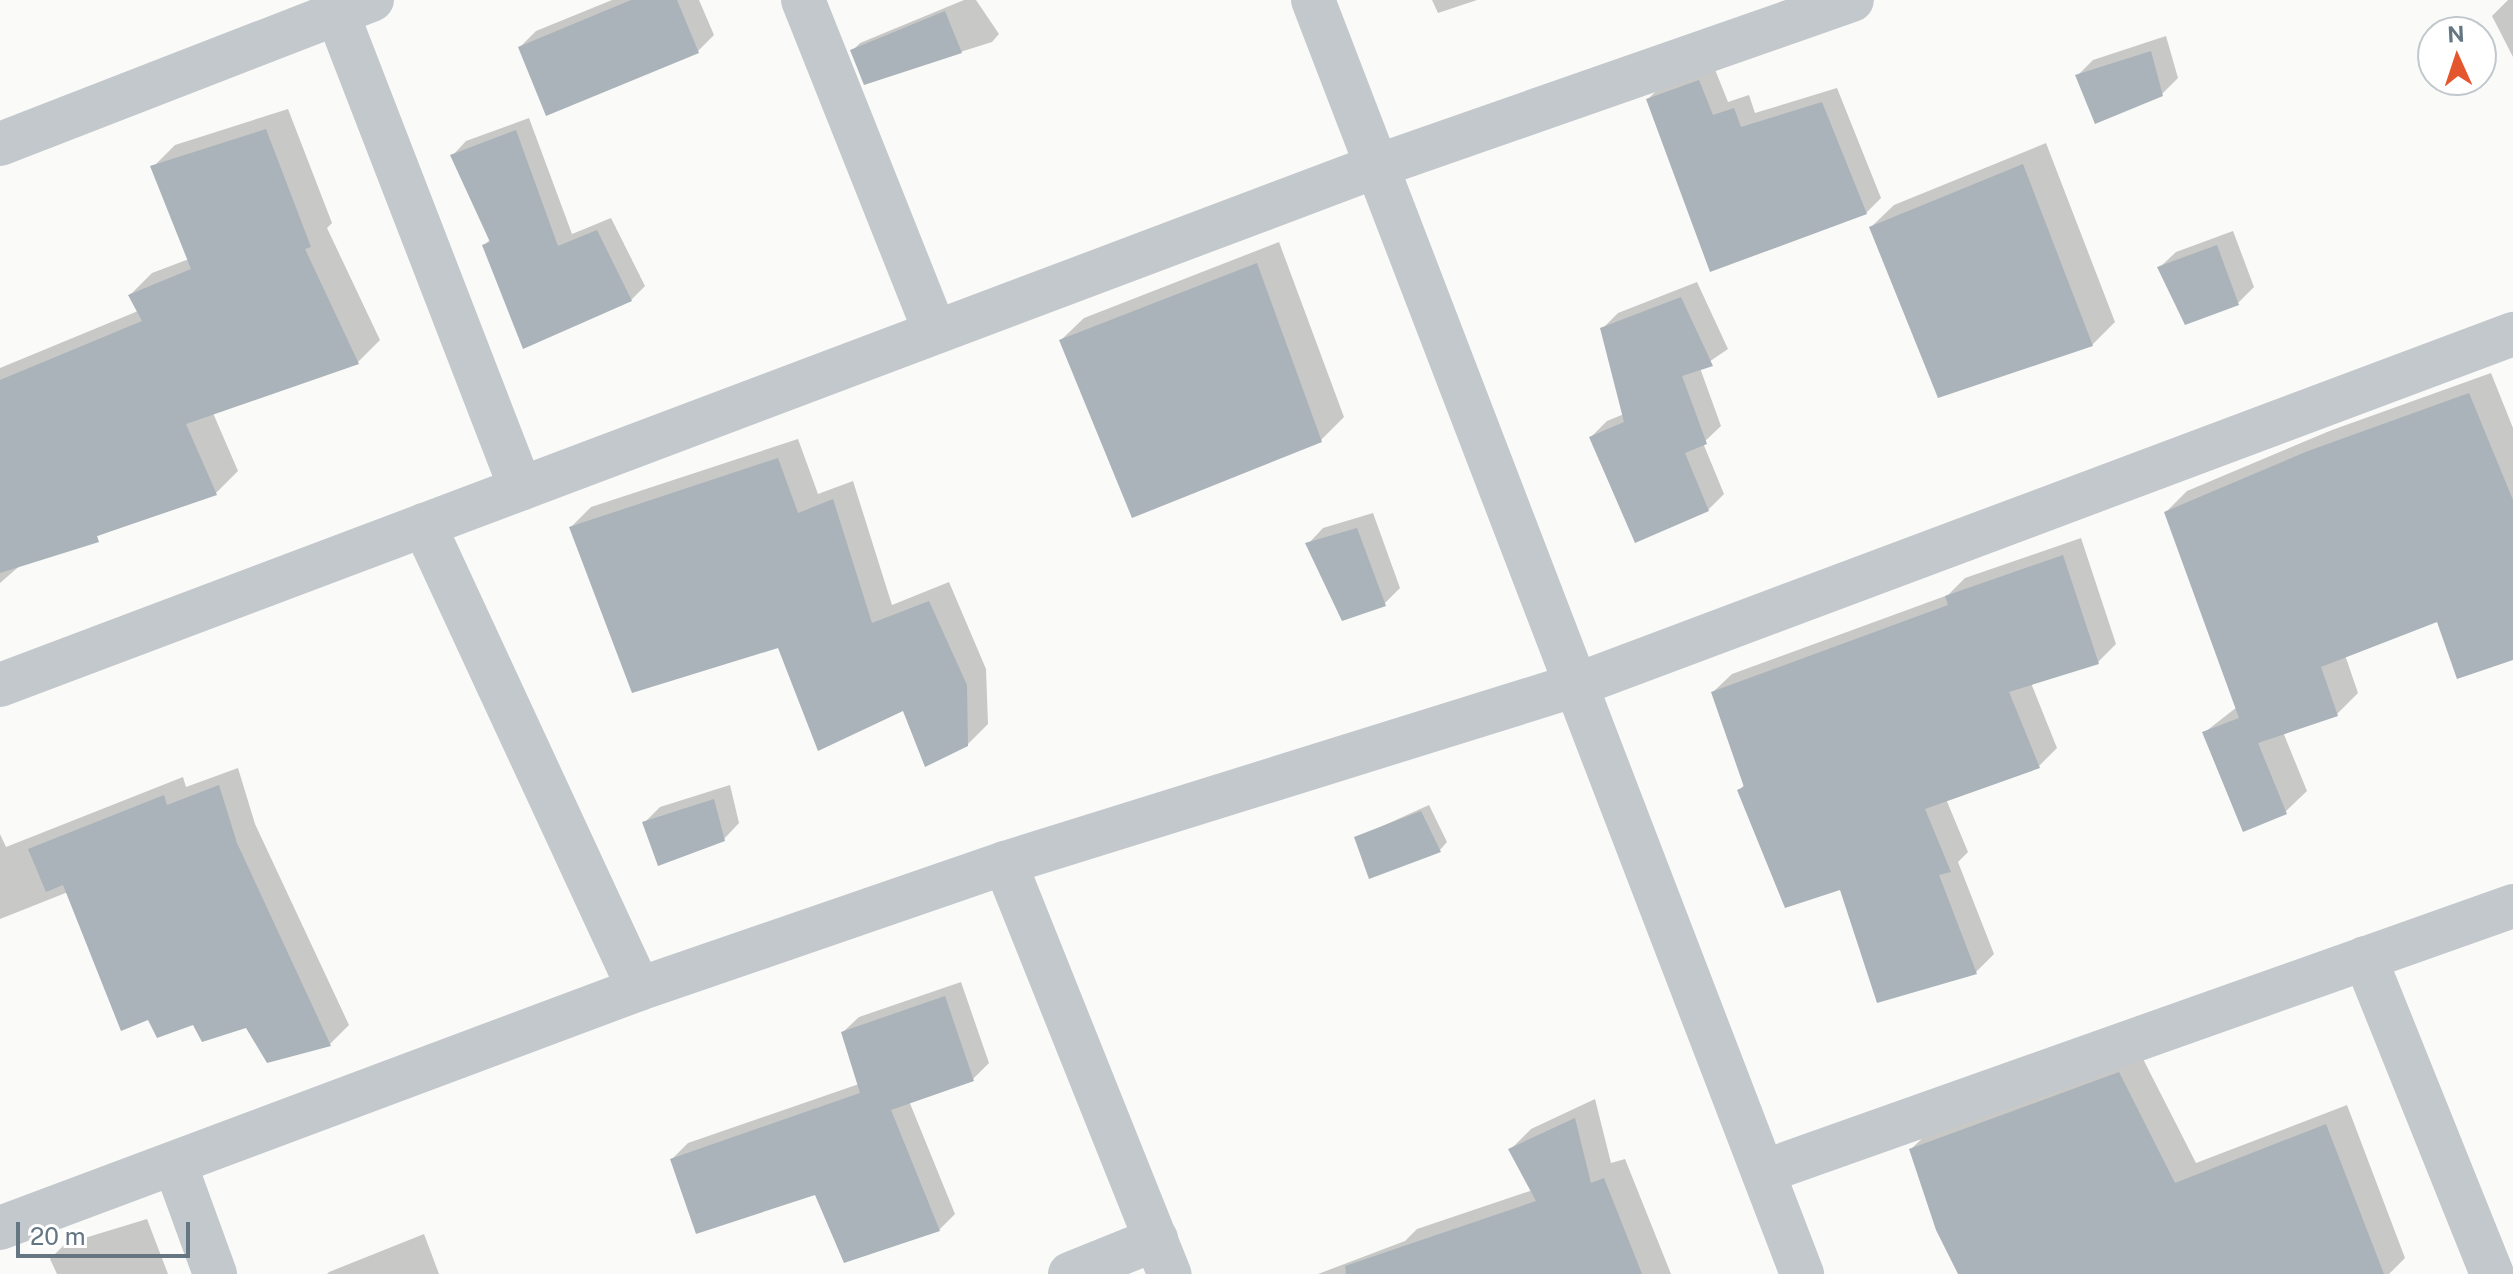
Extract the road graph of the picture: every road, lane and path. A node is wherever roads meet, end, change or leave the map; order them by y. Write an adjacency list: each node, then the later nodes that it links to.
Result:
1 (803, 0): 7 (street)
2 (1313, 0): 6 (street)
3 (1852, 0): 6 (street)
4 (347, 5): 5 (street); 9 (street)
5 (0, 144)
6 (1377, 166): 7 (street); 12 (street)
7 (935, 332): 9 (street)
8 (2513, 334): 12 (street)
9 (521, 489): 10 (street)
10 (424, 525): 11 (street); 16 (street)
11 (0, 685)
12 (1576, 685): 13 (street); 18 (street)
13 (1005, 863): 16 (street); 20 (street)
14 (2513, 906): 15 (street)
15 (2365, 958): 18 (street); 24 (street)
16 (639, 989): 17 (street)
17 (175, 1164): 19 (street); 21 (street)
18 (1763, 1172): 23 (street)
19 (0, 1228)
20 (1162, 1257): 22 (street)
21 (215, 1274)
22 (1070, 1274)
23 (1802, 1274)
24 (2492, 1274)

